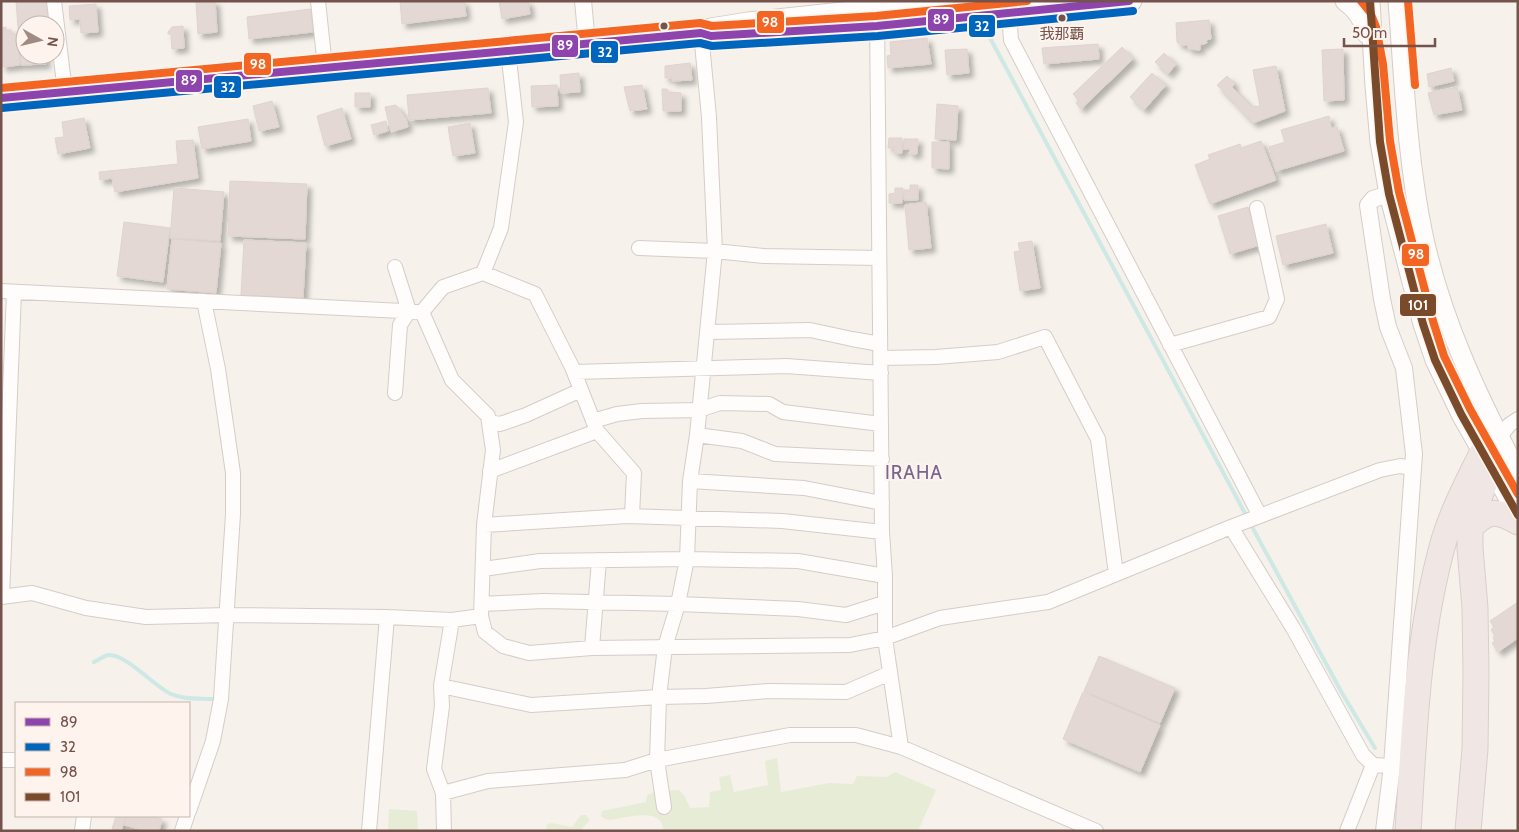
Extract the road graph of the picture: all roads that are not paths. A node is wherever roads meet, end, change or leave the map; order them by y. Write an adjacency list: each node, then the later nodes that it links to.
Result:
1 (54, 1): 17 (street)
2 (318, 1): 16 (street)
3 (583, 1): 13 (street)
4 (944, 1): 11 (main road)
5 (1132, 1): 10 (main road)
6 (1345, 1): 15 (main road)
7 (1370, 1): 15 (main road)
8 (1398, 1): 44 (main road)
9 (848, 7): 11 (main road); 12 (main road)
10 (1007, 9): 11 (main road); 31 (street)
11 (877, 18): 12 (main road); 23 (street)
12 (701, 33): 13 (main road); 22 (street)
13 (587, 43): 14 (main road)
14 (508, 50): 16 (main road); 25 (street)
15 (1373, 65): 19 (main road)
16 (324, 67): 17 (main road)
17 (65, 92): 18 (main road)
18 (1, 98)
19 (1389, 194): 44 (main road); 46 (street)
20 (1257, 208): 31 (street)
21 (639, 248): 22 (street)
22 (715, 251): 23 (street); 29 (street)
23 (879, 258): 30 (street)
24 (395, 268): 28 (street)
25 (483, 273): 28 (street); 34 (street)
26 (7, 292): 27 (street); 65 (street)
27 (204, 301): 28 (street); 70 (street)
28 (416, 312): 37 (street); 40 (street)
29 (709, 332): 30 (street); 33 (street)
30 (880, 344): 32 (street)
31 (1170, 345): 53 (street)
32 (880, 358): 35 (street); 63 (street)
33 (704, 368): 34 (street); 35 (street); 38 (street)
34 (574, 372): 36 (street)
35 (881, 373): 41 (street)
36 (581, 390): 40 (street); 42 (street)
37 (395, 393)
38 (699, 410): 41 (street); 42 (street); 43 (street)
39 (1518, 419): 44 (street)
40 (489, 422): 47 (street)
41 (881, 424): 45 (street)
42 (595, 426): 47 (street); 52 (street)
43 (698, 435): 45 (street); 49 (street)
44 (1491, 453): 48 (main road); 51 (main road); 58 (highway); 97 (highway)
45 (882, 459): 50 (street)
46 (1413, 468): 53 (street); 84 (street)
47 (490, 471): 56 (street)
48 (1518, 473)
49 (690, 480): 50 (street); 54 (street)
50 (882, 503): 59 (street)
51 (1518, 515)
52 (632, 516): 54 (street); 56 (street)
53 (1260, 516): 57 (street)
54 (689, 518): 59 (street); 60 (street)
55 (1518, 522): 58 (highway)
56 (484, 525): 62 (street)
57 (1231, 527): 63 (street); 83 (street)
58 (1470, 528): 98 (highway)
59 (882, 532): 64 (street)
60 (688, 558): 61 (street); 64 (street); 68 (street)
61 (599, 560): 62 (street); 66 (street)
62 (482, 569): 69 (street)
63 (1116, 574): 73 (street)
64 (885, 576): 67 (street)
65 (2, 597): 70 (street)
66 (596, 603): 68 (street); 69 (street); 75 (street)
67 (884, 603): 68 (street); 73 (street)
68 (678, 604): 74 (street)
69 (482, 610): 72 (street); 75 (street)
70 (228, 615): 71 (street); 87 (street)
71 (387, 616): 72 (street); 92 (street)
72 (452, 620): 77 (street)
73 (885, 638): 74 (street); 76 (street)
74 (665, 647): 75 (street); 78 (street)
75 (592, 648)
76 (890, 673): 78 (street); 79 (street)
77 (441, 686): 78 (street); 85 (street)
78 (659, 697): 82 (street)
79 (901, 747): 82 (street); 94 (street)
80 (1, 760): 81 (street)
81 (15, 760)
82 (657, 760): 85 (street); 86 (street)
83 (1373, 764): 84 (street); 95 (street)
84 (1392, 766): 96 (street)
85 (443, 793): 93 (street)
86 (664, 807)
87 (190, 808)
88 (84, 817): 90 (street)
89 (187, 817): 91 (street)
90 (82, 831)
91 (182, 831)
92 (369, 831)
93 (444, 831)
94 (1096, 831)
95 (1347, 831)
96 (1384, 831)
97 (1408, 831)
98 (1468, 831)

